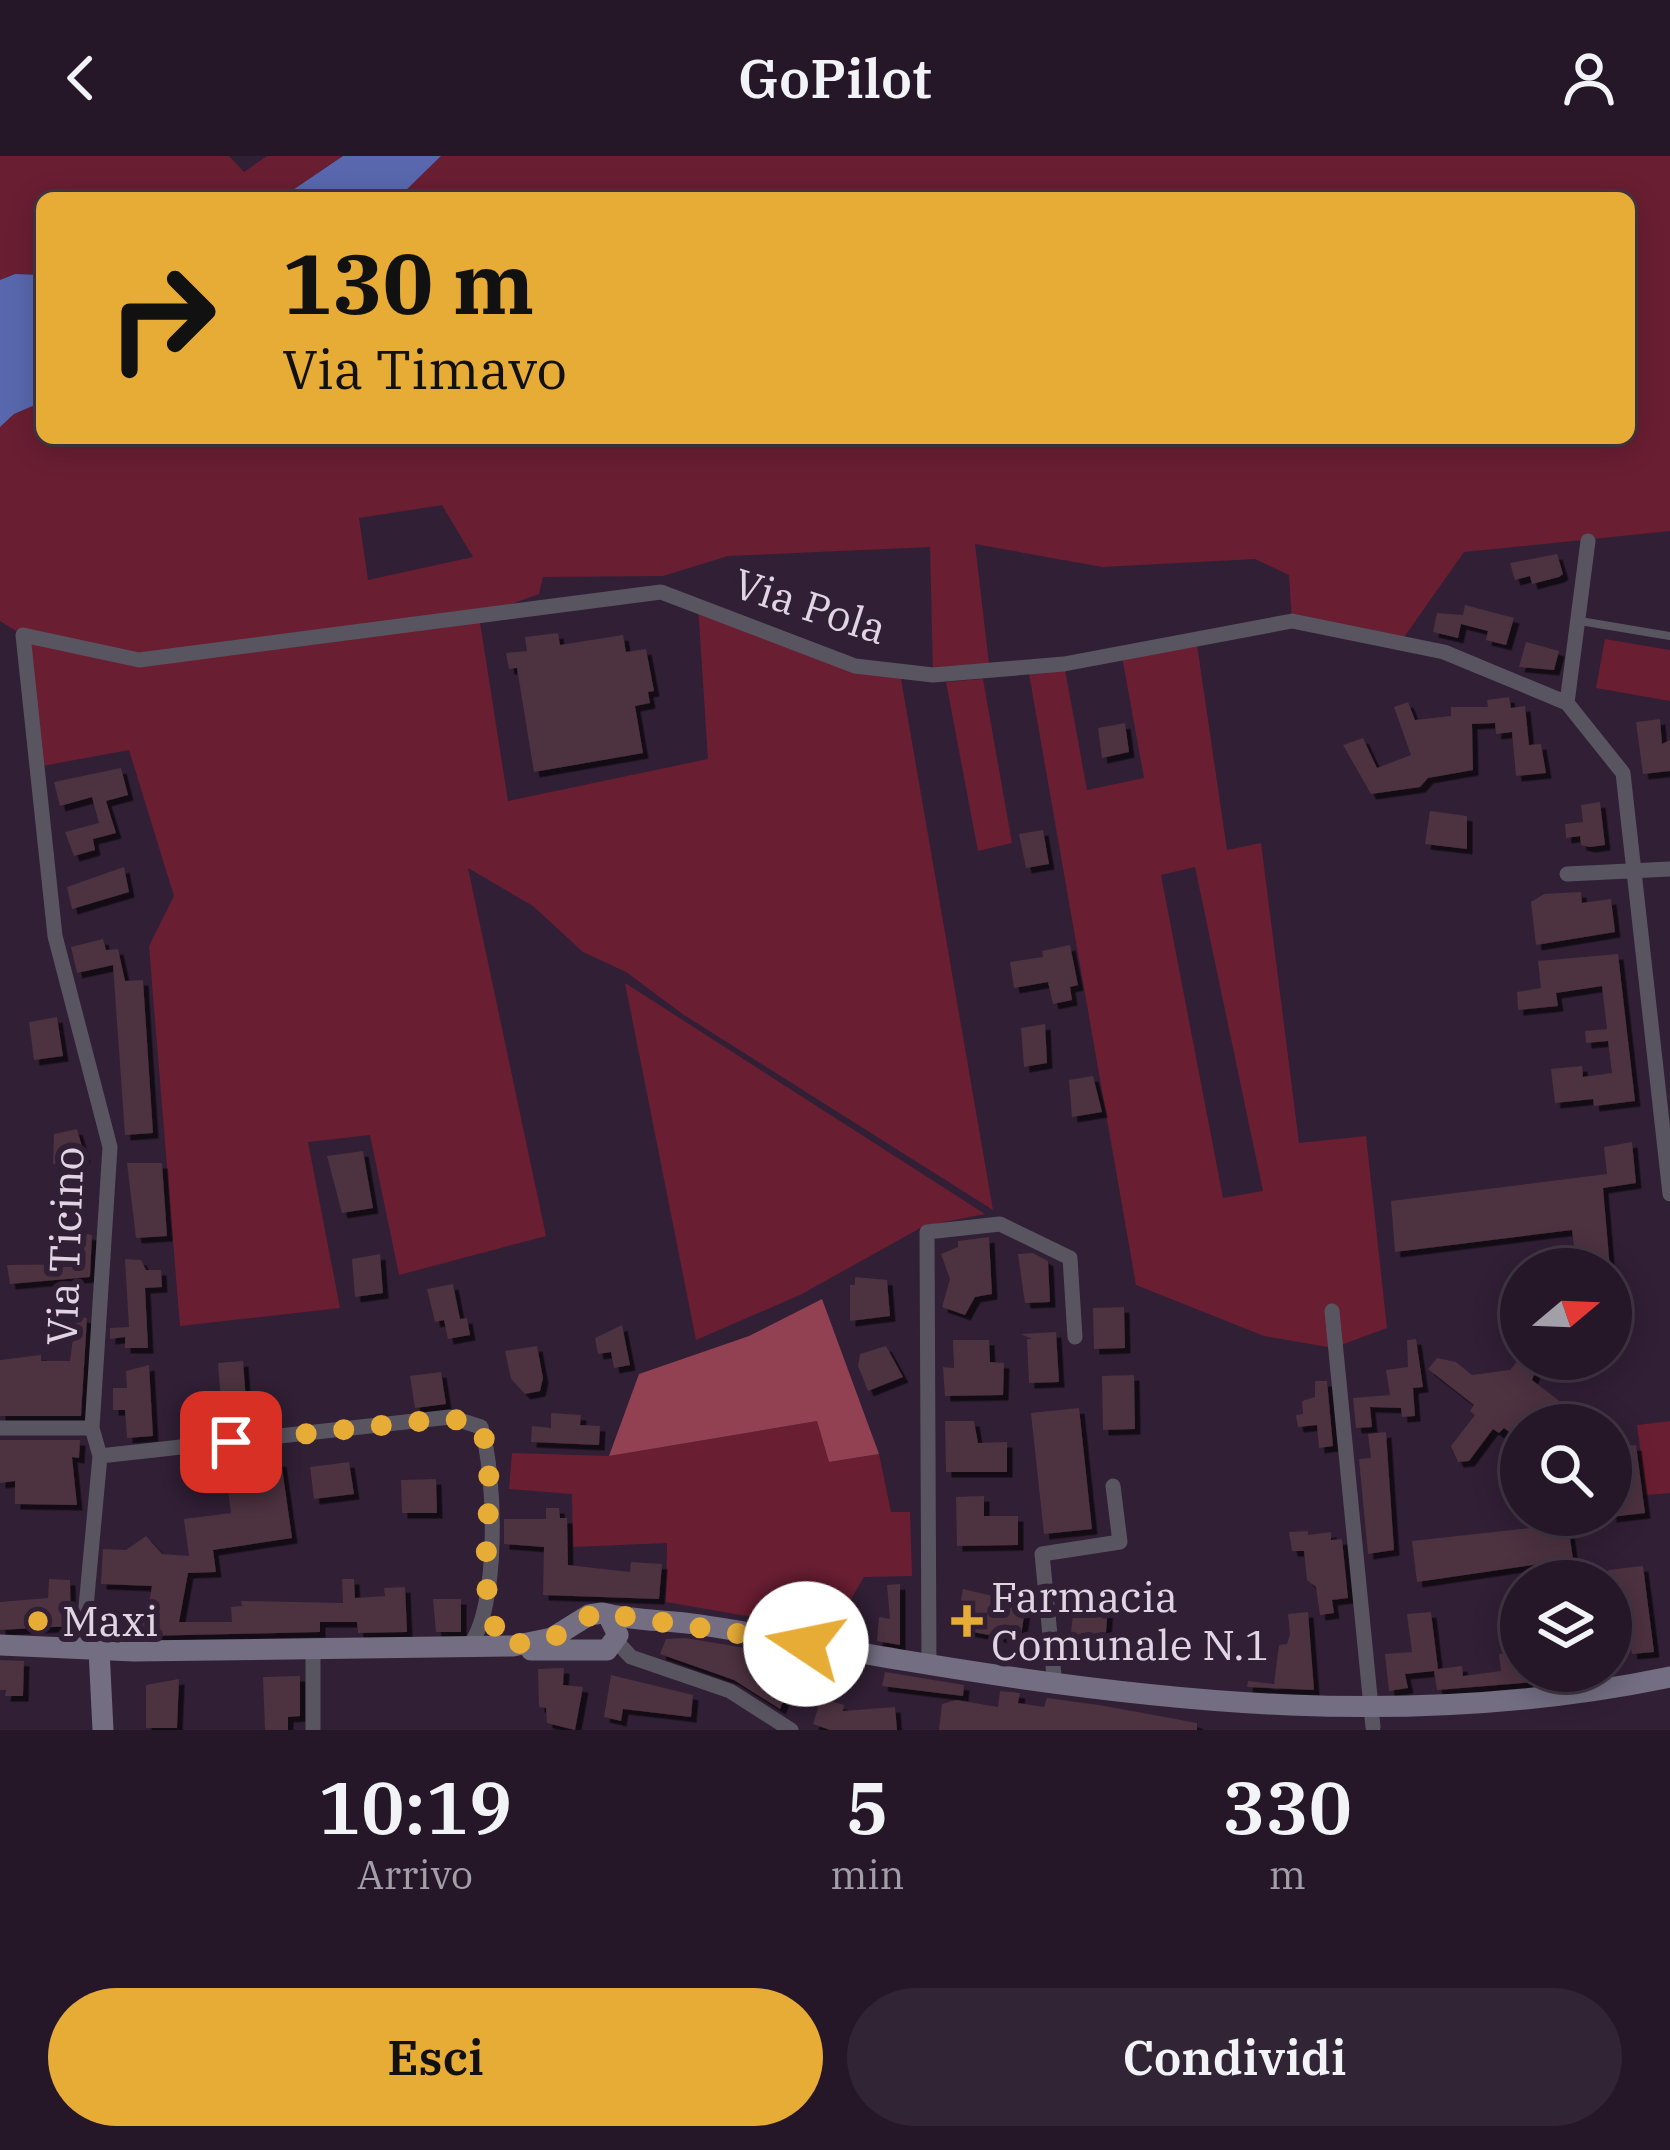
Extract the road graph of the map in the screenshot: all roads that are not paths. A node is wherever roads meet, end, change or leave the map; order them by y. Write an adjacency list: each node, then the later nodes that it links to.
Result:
1 (1588, 541): 2 (street)
2 (1578, 621): 4 (lane); 5 (street)
3 (23, 635): 5 (street, Via Pola); 16 (street, Via Ticino)
4 (1670, 636)
5 (1567, 703): 7 (street, Via Pola)
6 (1670, 869): 7 (street)
7 (1630, 872): 8 (street); 10 (street, Via Pola)
8 (1567, 874)
9 (1670, 1012): 10 (street)
10 (1648, 1015): 11 (street, Via Pola)
11 (1668, 1149): 12 (street, Via Pola)
12 (1670, 1194)
13 (1332, 1311): 29 (street)
14 (1075, 1337): 26 (street)
15 (0, 1428): 16 (street)
16 (92, 1428): 17 (street, Via Ticino)
17 (100, 1456): 19 (street); 24 (street, Via Ticino)
18 (1112, 1486): 28 (street)
19 (488, 1608): 22 (street); 23 (street)
20 (606, 1638): 22 (main road); 22 (main road); 26 (main road); 30 (street)
21 (0, 1645): 24 (main road)
22 (508, 1646): 23 (main road)
23 (468, 1647): 25 (main road)
24 (90, 1649): 25 (main road); 31 (main road)
25 (313, 1649): 32 (street)
26 (929, 1665): 28 (main road)
27 (1670, 1676): 29 (main road)
28 (1054, 1686): 29 (main road)
29 (1373, 1727)
30 (788, 1729)
31 (104, 1730)
32 (313, 1730)

